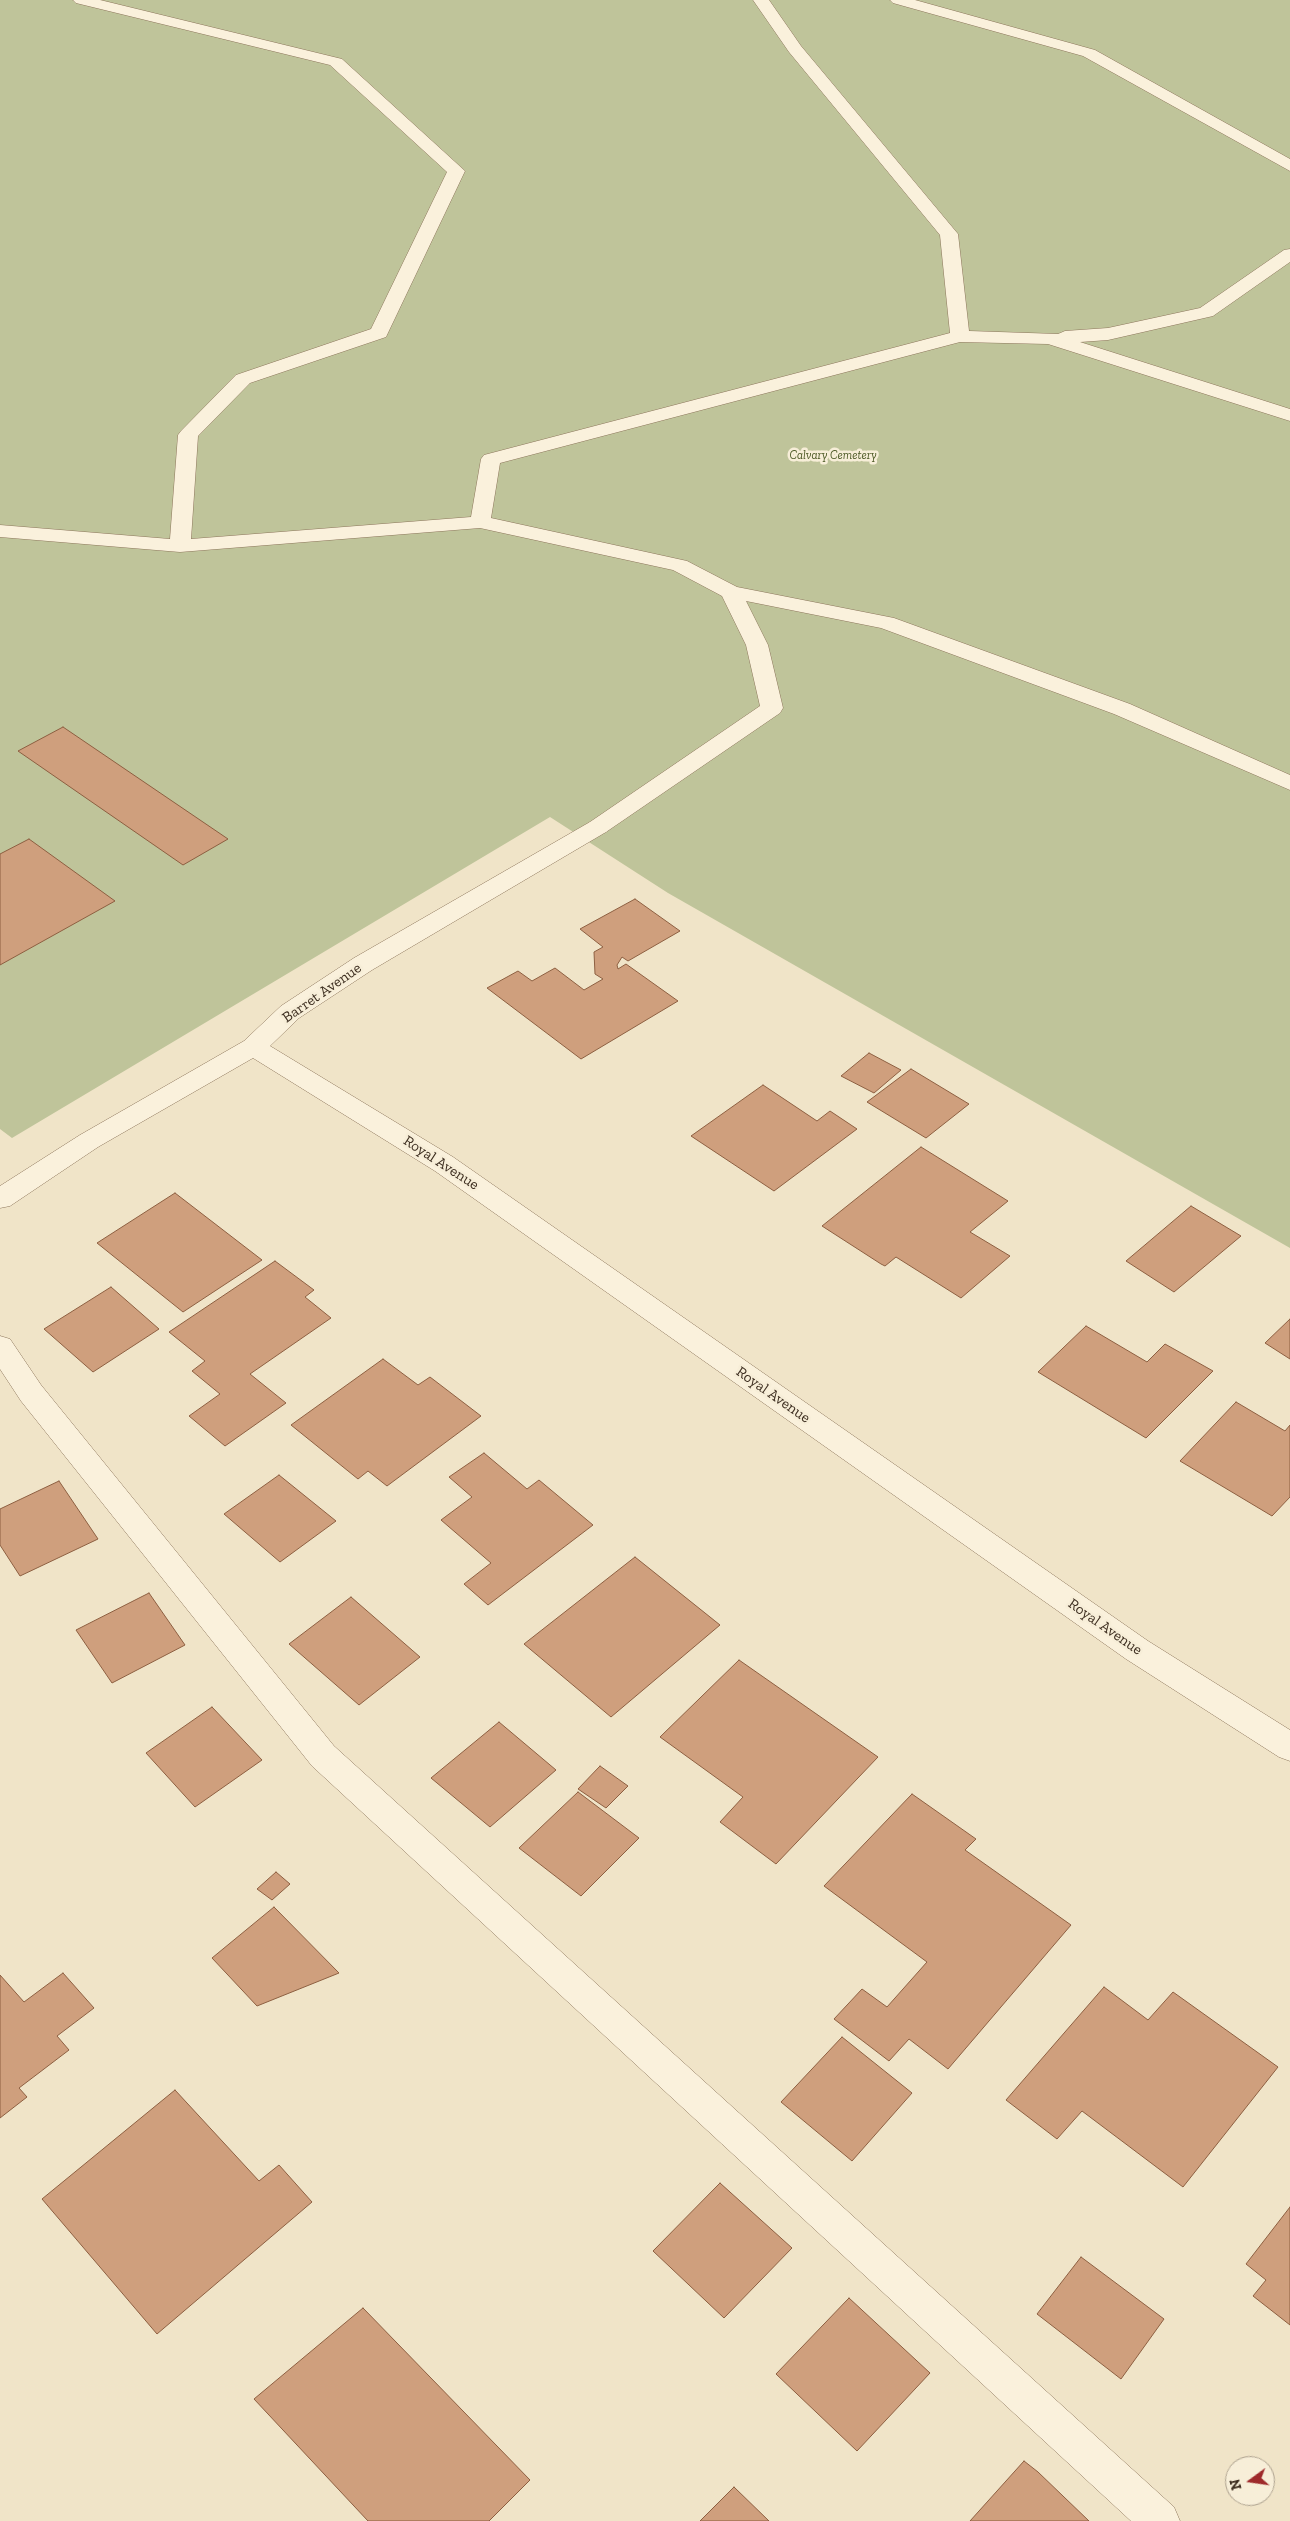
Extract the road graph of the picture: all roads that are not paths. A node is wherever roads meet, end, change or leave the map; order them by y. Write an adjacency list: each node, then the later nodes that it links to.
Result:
1 (81, 0): 11 (street)
2 (762, 0): 6 (street)
3 (898, 0): 4 (street)
4 (1290, 166)
5 (1290, 254): 7 (street)
6 (960, 336): 7 (street); 9 (street)
7 (1050, 338): 8 (street)
8 (1290, 415)
9 (480, 522): 11 (street); 12 (street)
10 (0, 530): 11 (street)
11 (180, 546)
12 (731, 592): 13 (street); 14 (street, Barret Avenue)
13 (1290, 783)
14 (253, 1047): 15 (street, Barret Avenue); 17 (street, Royal Avenue)
15 (0, 1199)
16 (0, 1346): 18 (street)
17 (1290, 1747)
18 (1160, 2521)

